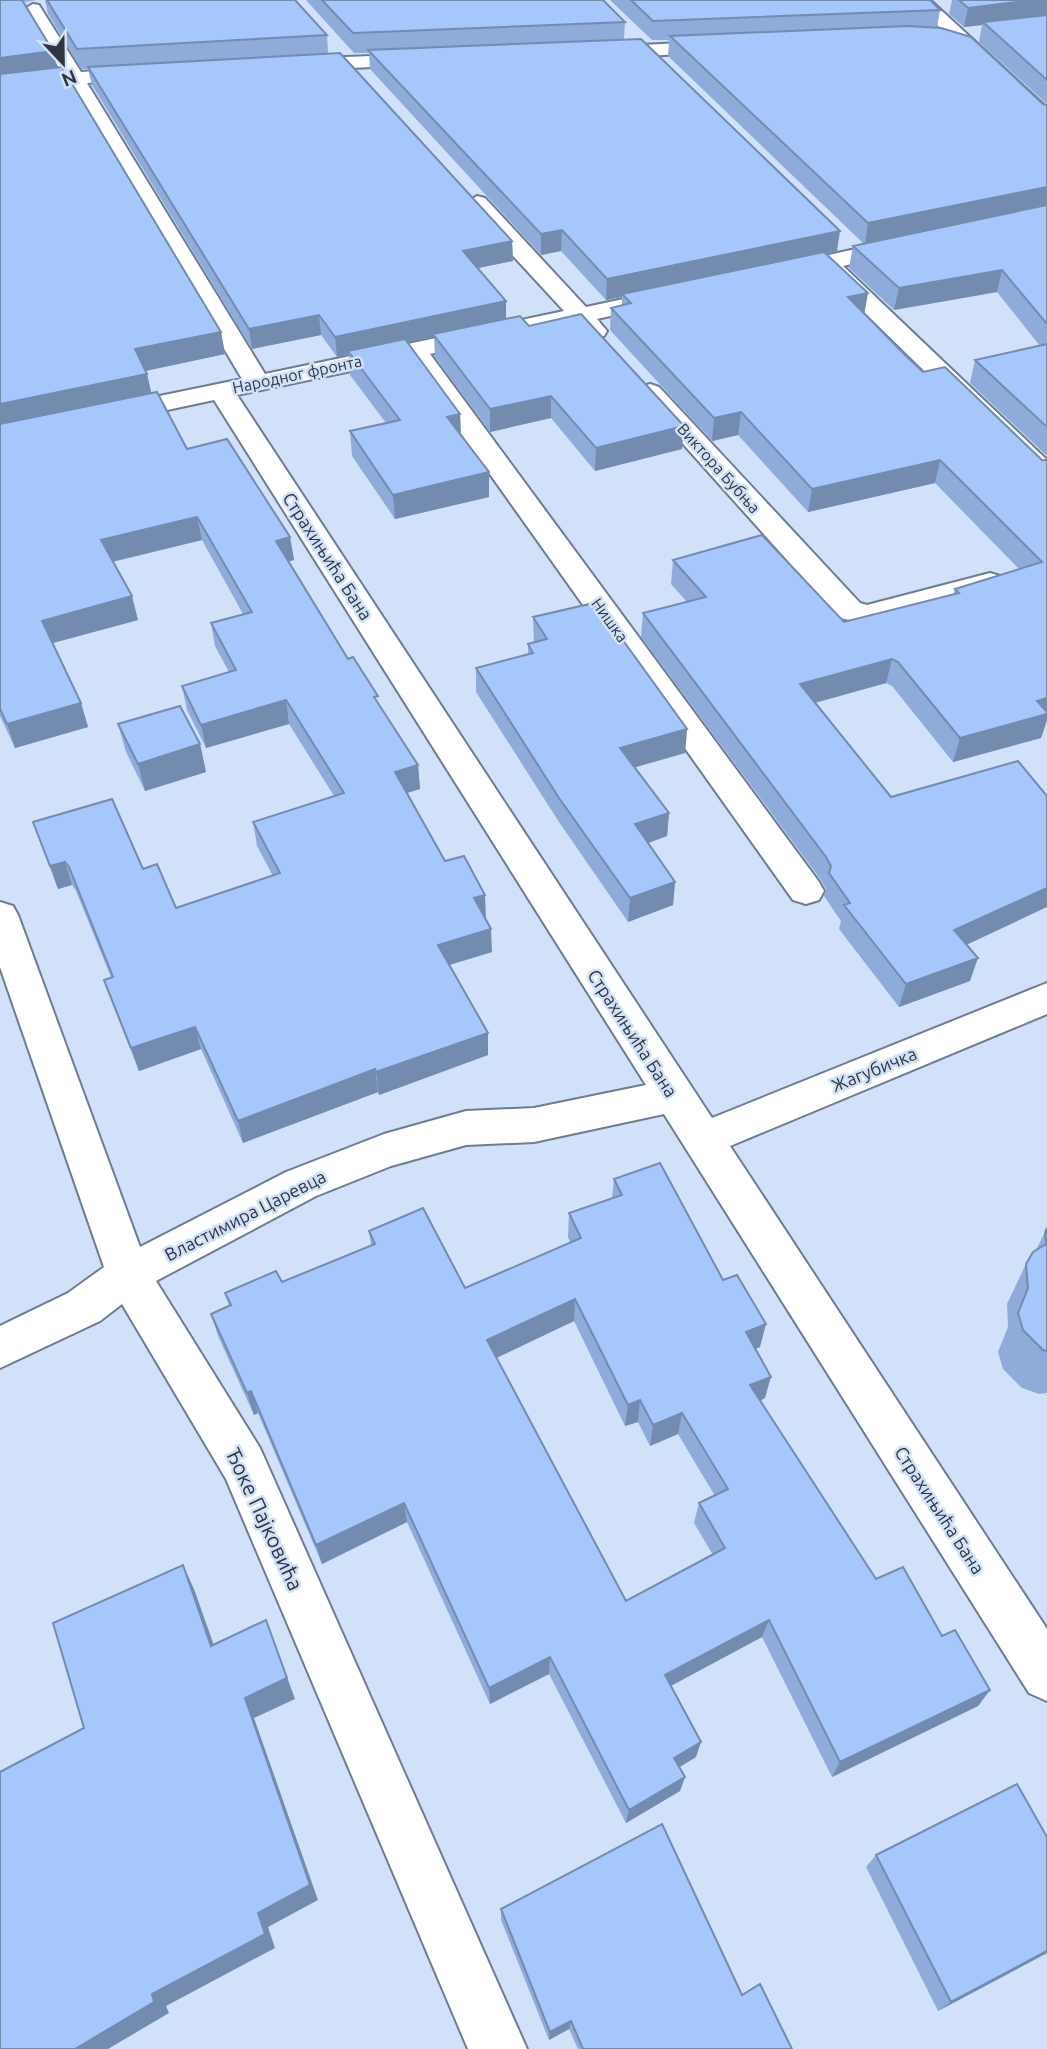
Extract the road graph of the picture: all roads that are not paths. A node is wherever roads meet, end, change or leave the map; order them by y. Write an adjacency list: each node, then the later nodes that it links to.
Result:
1 (58, 5): 18 (street, Страхињића Бана)
2 (956, 5): 3 (street)
3 (929, 8): 6 (street); 7 (street)
4 (983, 32): 7 (street)
5 (632, 34): 10 (street)
6 (927, 35): 7 (street); 11 (street)
7 (958, 35): 11 (street)
8 (324, 36): 14 (street)
9 (744, 46): 10 (street)
10 (650, 51): 12 (street); 16 (street)
11 (974, 51): 21 (street)
12 (581, 54)
13 (444, 59): 14 (street)
14 (349, 62): 15 (street); 19 (street)
15 (280, 66)
16 (670, 70)
17 (156, 73): 18 (street)
18 (73, 78): 20 (street); 33 (street, Страхињића Бана)
19 (367, 83)
20 (0, 87)
21 (1047, 119)
22 (460, 184): 29 (street)
23 (838, 236): 25 (street)
24 (926, 241): 25 (street)
25 (858, 255): 26 (street)
26 (826, 262): 27 (street); 35 (street)
27 (758, 277)
28 (690, 292): 29 (street, Народног фронта)
29 (580, 315): 30 (street); 31 (street, Народног фронта)
30 (608, 346)
31 (414, 350): 33 (street, Народног фронта); 37 (street, Нишка)
32 (636, 376): 36 (street, Виктора Бубња)
33 (239, 386): 34 (street, Народног фронта); 40 (street, Страхињића Бана)
34 (91, 419)
35 (1047, 475)
36 (990, 582)
37 (806, 891)
38 (0, 915): 42 (street, Ђоке Пајковића)
39 (1047, 998): 41 (street, Жагубичка)
40 (673, 1096): 41 (street, Страхињића Бана); 42 (street, Властимира Царевца)
41 (701, 1140): 44 (street, Страхињића Бана)
42 (128, 1274): 43 (street, Властимира Царевца); 45 (street, Ђоке Пајковића)
43 (0, 1348)
44 (1047, 1675)
45 (498, 2049)

